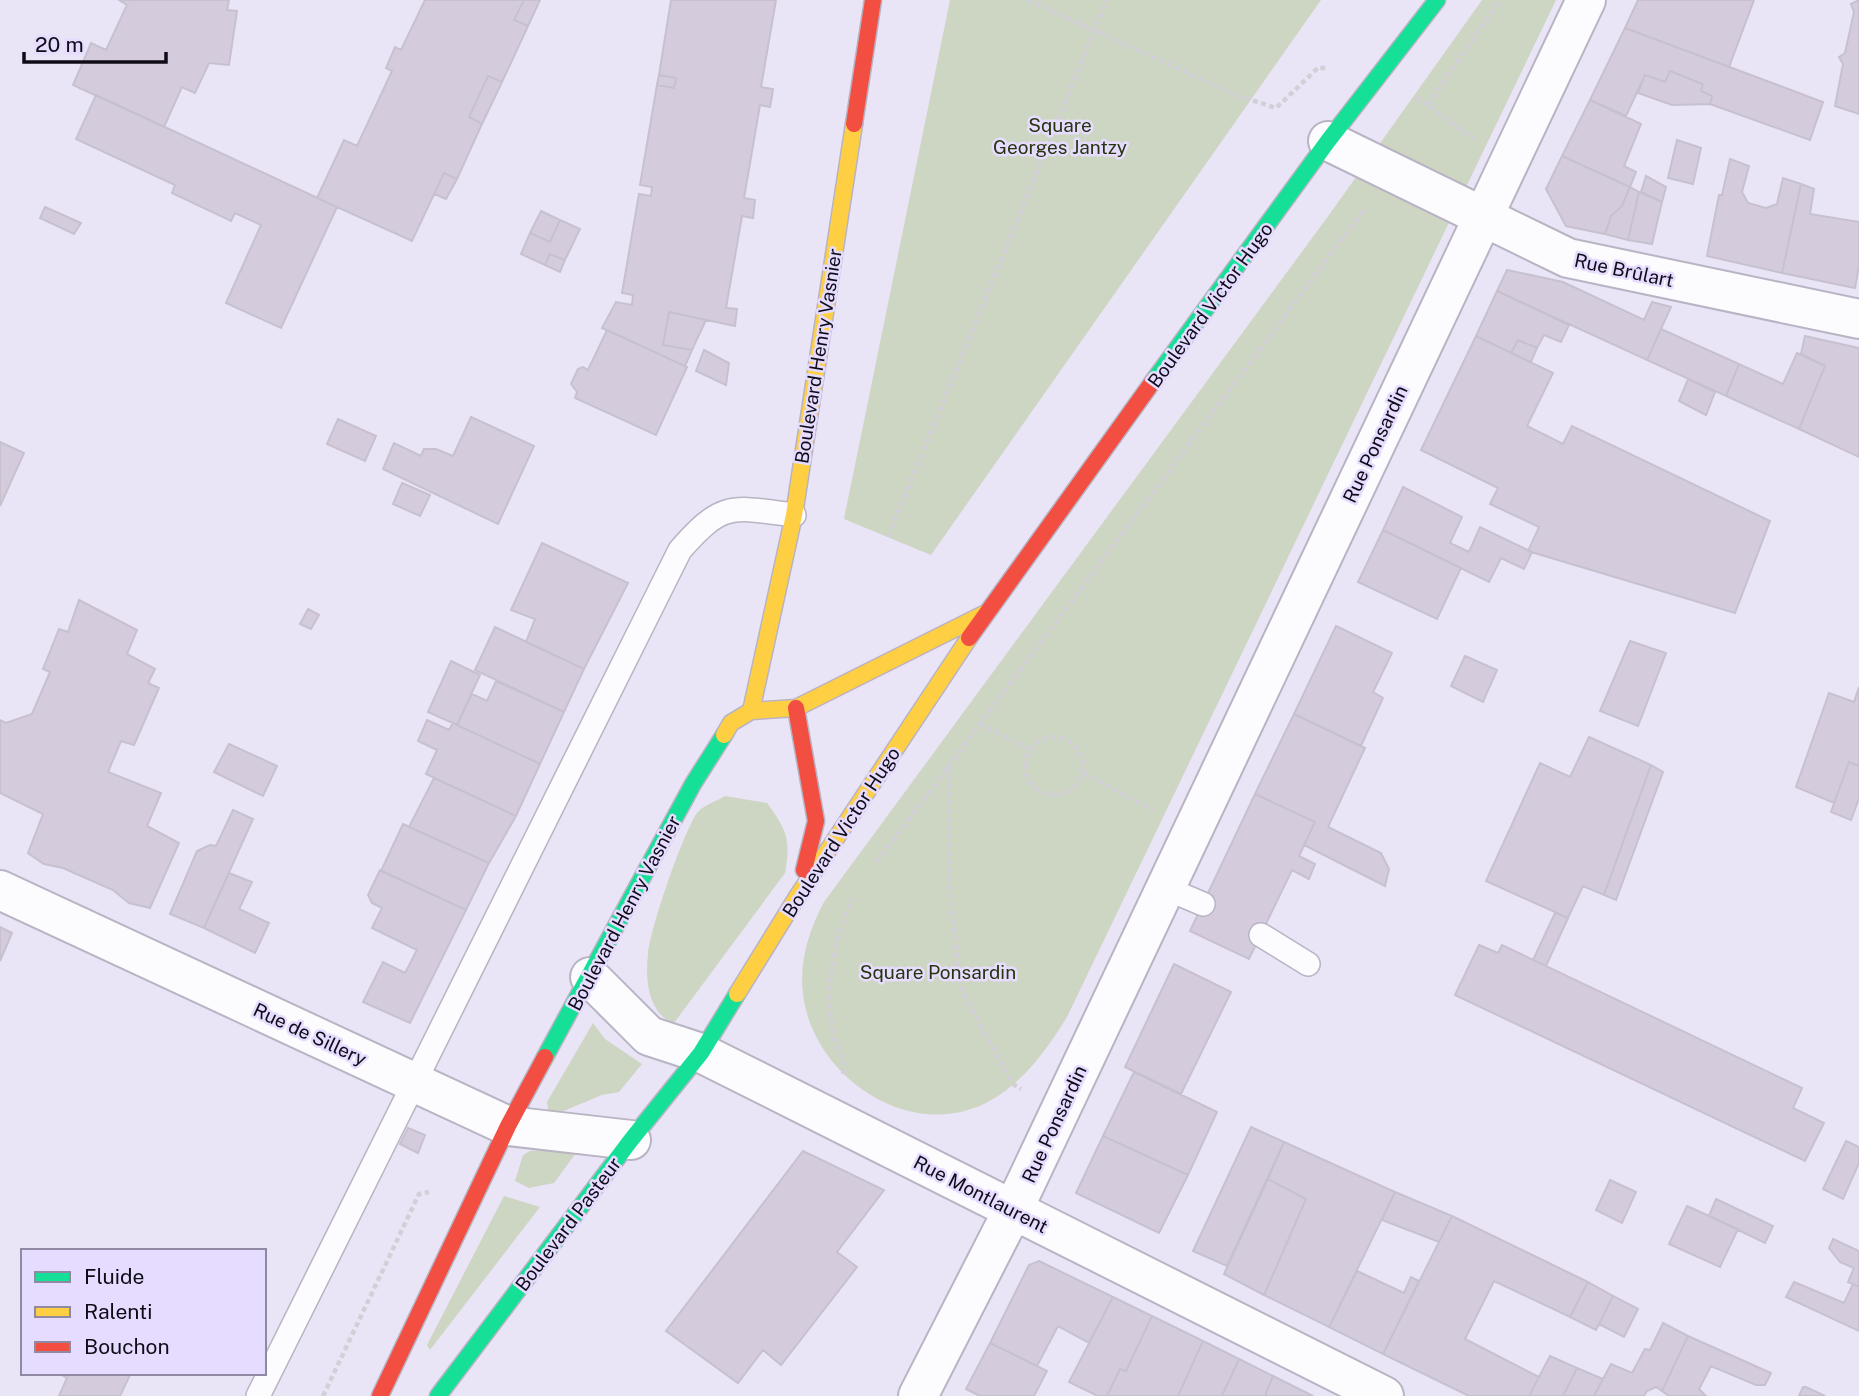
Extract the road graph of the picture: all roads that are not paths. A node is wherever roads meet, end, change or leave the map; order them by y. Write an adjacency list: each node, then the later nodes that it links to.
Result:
1 (873, 0): 7 (main road, Boulevard Henry Vasnier)
2 (1437, 0): 4 (main road, Boulevard Victor Hugo)
3 (1586, 0): 5 (street, Rue Ponsardin)
4 (1328, 141): 5 (street, Rue Brûlart); 8 (main road, Boulevard Victor Hugo)
5 (1483, 217): 6 (street, Rue Brûlart); 11 (street, Rue Ponsardin)
6 (1859, 319)
7 (793, 514): 10 (main road, Boulevard Henry Vasnier); 19 (lane)
8 (986, 613): 9 (main road, Boulevard Victor Hugo); 13 (main road, Boulevard Victor Hugo)
9 (796, 708): 10 (main road); 13 (main road)
10 (751, 711): 17 (main road, Boulevard Henry Vasnier)
11 (1165, 888): 14 (lane); 22 (street, Rue Ponsardin)
12 (0, 890): 19 (street, Rue de Sillery)
13 (797, 897): 18 (main road, Boulevard Victor Hugo)
14 (1203, 904)
15 (1261, 935): 16 (lane)
16 (1308, 964)
17 (590, 977): 18 (street, Rue Montlaurent); 20 (main road, Boulevard Henry Vasnier)
18 (701, 1053): 21 (main road, Boulevard Pasteur); 22 (street, Rue Montlaurent)
19 (416, 1083): 20 (street, Rue de Sillery); 23 (lane)
20 (508, 1126): 21 (street, Rue de Sillery); 24 (main road)
21 (631, 1140): 25 (main road, Boulevard Pasteur)
22 (1013, 1210): 26 (street, Rue Ponsardin); 27 (street, Rue Montlaurent)
23 (258, 1396)
24 (380, 1396)
25 (438, 1396)
26 (918, 1396)
27 (1384, 1396)

